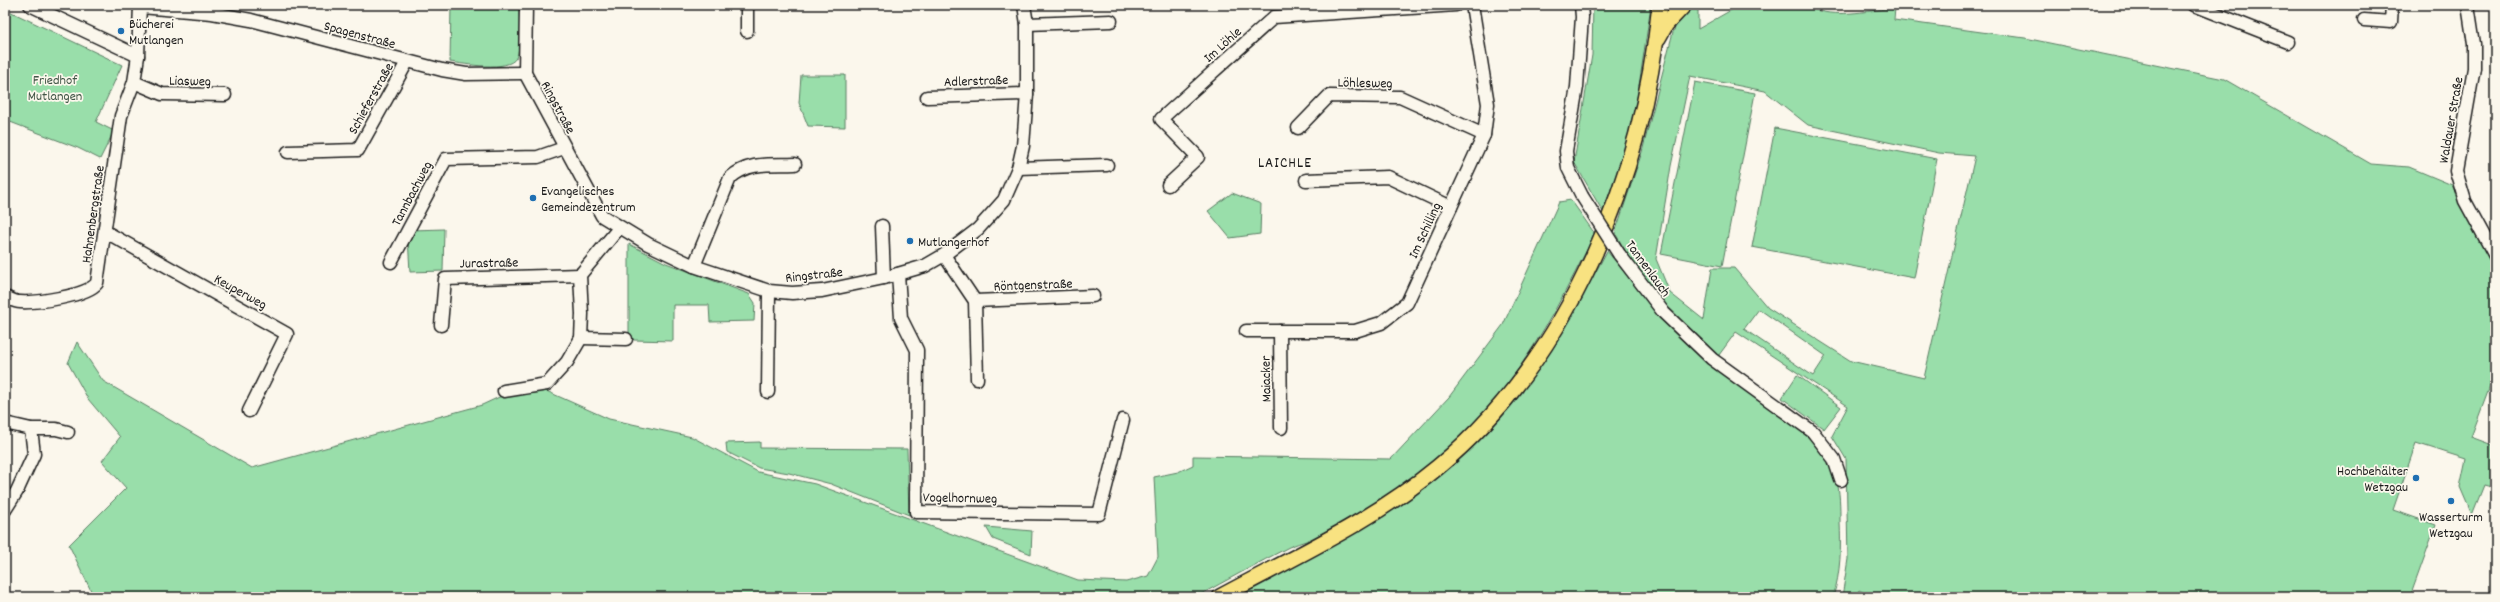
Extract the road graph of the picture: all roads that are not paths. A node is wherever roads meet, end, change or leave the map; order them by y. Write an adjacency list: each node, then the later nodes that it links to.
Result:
1 (30, 5): 20 (street)
2 (526, 5): 22 (street, Ringstraße)
3 (747, 5): 17 (street)
4 (1024, 5): 16 (street, Ringstraße)
5 (1456, 5): 35 (street, Im Löhle)
6 (1472, 5): 28 (street, Im Schilling)
7 (1581, 5): 65 (street, Tannenlauch, bridge)
8 (1660, 5): 18 (main road)
9 (1684, 5): 18 (main road)
10 (2194, 5): 19 (street)
11 (2392, 5): 15 (street)
12 (2468, 5): 41 (street, Waldauer Straße)
13 (141, 6): 20 (street, Hahnenbergstraße); 21 (street, Spagenstraße)
14 (1111, 20): 16 (street)
15 (2364, 20)
16 (1027, 24): 24 (street, Ringstraße)
17 (747, 31)
18 (1656, 40): 67 (main road)
19 (2288, 42)
20 (138, 56): 23 (street, Hahnenbergstraße)
21 (407, 62): 22 (street, Spagenstraße); 30 (street, Schieferstraße)
22 (525, 73): 29 (street, Ringstraße)
23 (134, 82): 25 (street, Liasweg); 39 (street, Hahnenbergstraße)
24 (1027, 94): 26 (street, Adlerstraße); 33 (street, Ringstraße)
25 (225, 95)
26 (927, 97)
27 (1298, 128): 28 (street, Löhlesweg)
28 (1484, 135): 36 (street, Im Schilling)
29 (564, 148): 38 (street, Ringstraße); 42 (street, Tannbachweg)
30 (288, 152)
31 (795, 164): 43 (street)
32 (1107, 165): 33 (street)
33 (1018, 168): 40 (street, Ringstraße)
34 (1306, 180): 36 (street)
35 (1168, 185)
36 (1451, 208): 53 (street, Im Schilling)
37 (882, 226): 46 (street)
38 (619, 228): 43 (street, Ringstraße); 45 (street)
39 (106, 232): 49 (street, Hahnenbergstraße); 59 (street, Keuperweg)
40 (944, 255): 44 (street, Ringstraße); 50 (street)
41 (2495, 256)
42 (391, 262)
43 (694, 266): 47 (street, Ringstraße)
44 (898, 274): 46 (street, Ringstraße); 60 (street, Vogelhornweg)
45 (580, 275): 51 (street, Jurastraße); 54 (street)
46 (884, 278): 47 (street, Ringstraße)
47 (769, 291): 58 (street)
48 (1093, 296): 50 (street, Röntgenstraße)
49 (5, 297)
50 (975, 301): 56 (street)
51 (441, 325)
52 (1246, 331): 53 (street, Im Schilling)
53 (1280, 331): 62 (street, Maiacker)
54 (581, 338): 55 (street); 57 (street)
55 (626, 339)
56 (977, 379)
57 (504, 391)
58 (768, 392)
59 (249, 411)
60 (1123, 420)
61 (5, 423): 63 (street)
62 (1281, 428)
63 (31, 429): 64 (street); 66 (street)
64 (68, 432)
65 (1841, 480)
66 (5, 510)
67 (1220, 597)

